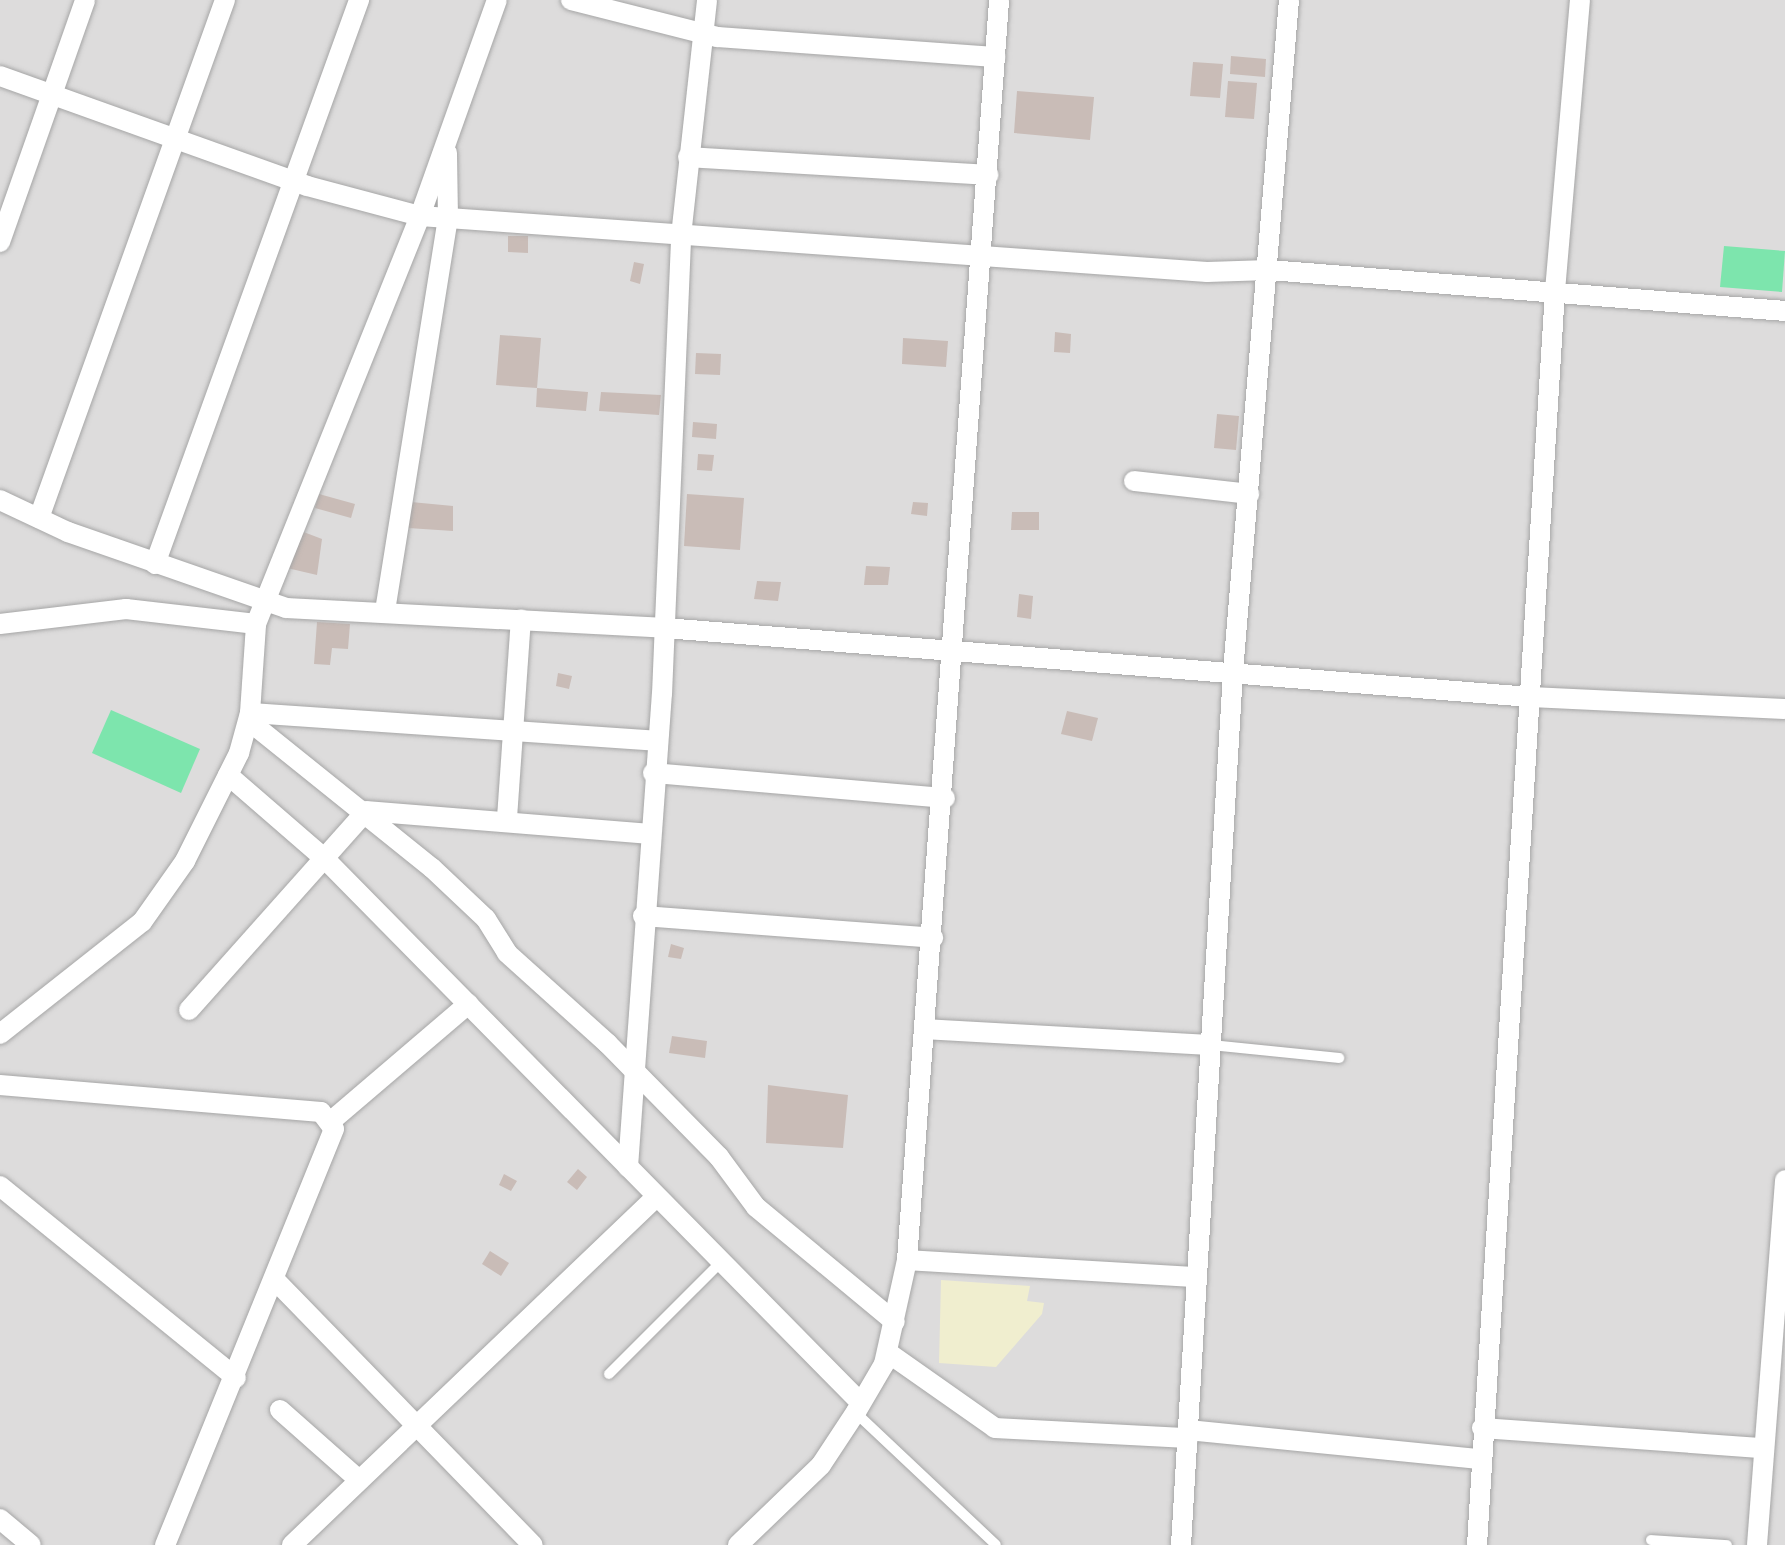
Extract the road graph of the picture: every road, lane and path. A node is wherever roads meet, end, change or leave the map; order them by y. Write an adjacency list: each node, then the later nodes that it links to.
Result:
1 (85, 0): 13 (street)
2 (225, 0): 14 (street)
3 (359, 0): 18 (street)
4 (497, 0): 15 (street)
5 (571, 0): 10 (street)
6 (707, 0): 10 (street)
7 (999, 0): 11 (street)
8 (1289, 0): 24 (street)
9 (1580, 0): 25 (street)
10 (705, 31): 11 (street); 16 (street)
11 (995, 56): 17 (street)
12 (0, 76): 13 (street)
13 (52, 95): 14 (street); 22 (street)
14 (174, 141): 18 (street); 30 (street)
15 (446, 142): 19 (street); 20 (street)
16 (688, 157): 17 (street); 21 (street)
17 (988, 175): 23 (street)
18 (293, 182): 19 (street); 31 (street)
19 (420, 216): 20 (street); 32 (street)
20 (448, 218): 21 (street); 33 (street)
21 (681, 236): 23 (street); 37 (street)
22 (0, 242)
23 (982, 257): 24 (street); 39 (street)
24 (1269, 270): 25 (street); 28 (street)
25 (1555, 291): 26 (street); 41 (street)
26 (1785, 311)
27 (1134, 481): 28 (street)
28 (1249, 494): 40 (street)
29 (0, 500): 30 (street)
30 (39, 518): 31 (street)
31 (155, 564): 32 (street)
32 (266, 604): 33 (street); 36 (street)
33 (385, 610): 34 (street)
34 (521, 618): 37 (street); 44 (street)
35 (8, 624): 36 (street); 38 (street)
36 (256, 624): 43 (street)
37 (665, 628): 39 (street); 45 (street)
38 (0, 640)
39 (956, 653): 40 (street); 48 (street)
40 (1233, 672): 41 (street); 59 (street)
41 (1530, 697): 42 (street); 79 (street)
42 (1785, 709)
43 (250, 717): 44 (street); 47 (street); 49 (street)
44 (512, 731): 45 (street); 50 (street)
45 (657, 741): 46 (street)
46 (653, 772): 48 (street); 51 (street)
47 (228, 775): 52 (street); 58 (street)
48 (945, 798): 54 (street)
49 (366, 811): 50 (street); 52 (street); 61 (street)
50 (508, 818): 51 (street)
51 (650, 834): 53 (street)
52 (326, 860): 55 (street); 56 (street)
53 (643, 916): 54 (street); 61 (street)
54 (933, 938): 57 (street)
55 (468, 1004): 63 (street); 64 (street)
56 (190, 1010)
57 (924, 1029): 59 (street); 68 (street)
58 (0, 1034)
59 (1209, 1045): 60 (lane); 70 (street)
60 (1339, 1058)
61 (632, 1070): 64 (street); 72 (street)
62 (0, 1084): 63 (street)
63 (330, 1122): 71 (street)
64 (628, 1168): 67 (street)
65 (1785, 1180): 81 (street)
66 (0, 1186): 75 (street)
67 (656, 1196): 69 (street); 78 (street)
68 (907, 1260): 70 (street); 72 (street)
69 (721, 1262): 74 (lane); 76 (street)
70 (1196, 1276): 80 (street)
71 (274, 1279): 75 (street); 78 (street)
72 (895, 1322): 73 (street)
73 (887, 1352): 76 (street); 80 (street)
74 (610, 1374)
75 (236, 1378): 87 (street)
76 (858, 1408): 90 (street); 91 (lane)
77 (280, 1410): 83 (street)
78 (418, 1425): 83 (street); 89 (street)
79 (1482, 1428): 81 (street); 82 (street)
80 (1188, 1434): 82 (street); 92 (street)
81 (1764, 1448): 95 (street)
82 (1480, 1460): 93 (street)
83 (359, 1480): 88 (street)
84 (0, 1519): 86 (street)
85 (1651, 1540): 94 (lane)
86 (31, 1545)
87 (164, 1545)
88 (292, 1545)
89 (533, 1545)
90 (738, 1545)
91 (996, 1545)
92 (1182, 1545)
93 (1477, 1545)
94 (1727, 1545)
95 (1757, 1545)

